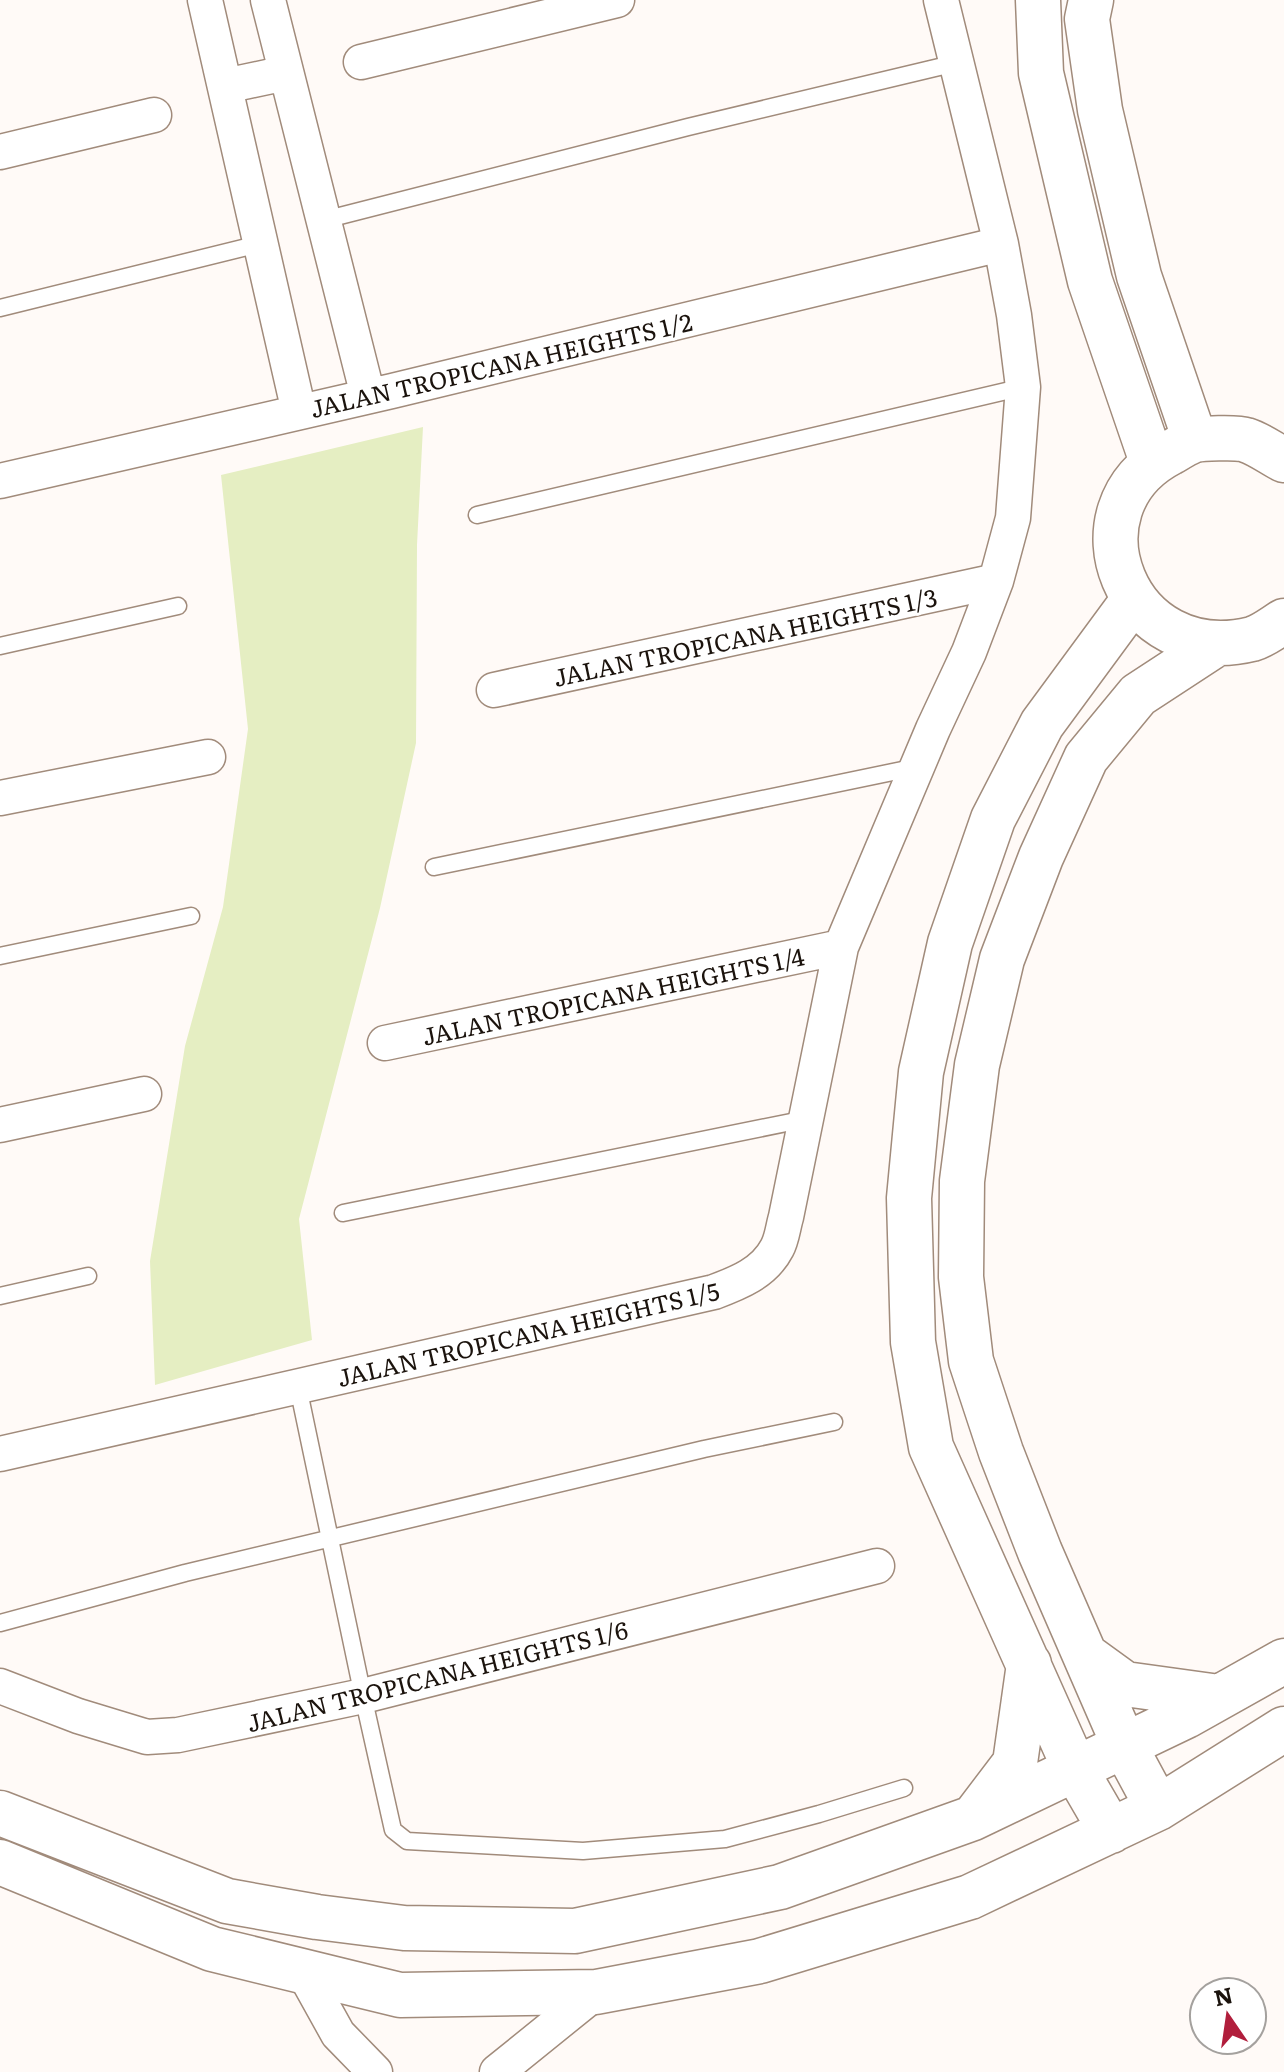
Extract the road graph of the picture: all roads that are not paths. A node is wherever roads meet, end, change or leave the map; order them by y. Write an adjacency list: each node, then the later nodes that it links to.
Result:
1 (205, 0): 10 (street)
2 (268, 0): 9 (street)
3 (617, 0): 7 (street)
4 (941, 0): 8 (street, JALAN TROPICANA HEIGHTS 1/5)
5 (1038, 0): 22 (street)
6 (1091, 0): 20 (street)
7 (361, 62)
8 (956, 63): 13 (lane); 15 (street, JALAN TROPICANA HEIGHTS 1/5)
9 (286, 73): 10 (street); 13 (street)
10 (225, 86): 14 (street)
11 (154, 115): 12 (street)
12 (0, 152)
13 (324, 220): 18 (street)
14 (259, 244): 16 (lane); 19 (street)
15 (1001, 244): 17 (street, JALAN TROPICANA HEIGHTS 1/5); 18 (street, JALAN TROPICANA HEIGHTS 1/2)
16 (0, 308)
17 (1023, 387): 24 (lane); 25 (street, JALAN TROPICANA HEIGHTS 1/5)
18 (368, 396): 19 (street, JALAN TROPICANA HEIGHTS 1/2)
19 (299, 412): 23 (street, JALAN TROPICANA HEIGHTS 1/2)
20 (1195, 440): 21 (street); 22 (street)
21 (1284, 460)
22 (1152, 462): 26 (street)
23 (0, 481)
24 (477, 515)
25 (996, 581): 31 (street, JALAN TROPICANA HEIGHTS 1/3); 33 (street, JALAN TROPICANA HEIGHTS 1/5)
26 (1134, 599): 29 (street); 54 (street)
27 (178, 606): 30 (lane)
28 (1284, 621): 29 (street)
29 (1216, 644): 52 (street)
30 (0, 646)
31 (494, 690)
32 (208, 757): 34 (street)
33 (917, 767): 35 (lane); 37 (street, JALAN TROPICANA HEIGHTS 1/5)
34 (0, 798)
35 (434, 867)
36 (191, 916): 38 (lane)
37 (841, 947): 39 (street, JALAN TROPICANA HEIGHTS 1/4); 41 (street, JALAN TROPICANA HEIGHTS 1/5)
38 (0, 956)
39 (385, 1043)
40 (144, 1094): 42 (street)
41 (806, 1119): 43 (lane); 46 (street, JALAN TROPICANA HEIGHTS 1/5)
42 (0, 1125)
43 (343, 1213)
44 (88, 1276): 45 (lane)
45 (0, 1296)
46 (298, 1387): 48 (street, JALAN TROPICANA HEIGHTS 1/5); 49 (lane)
47 (834, 1422): 49 (lane)
48 (0, 1454)
49 (330, 1540): 51 (lane); 56 (lane)
50 (877, 1566): 56 (street, JALAN TROPICANA HEIGHTS 1/6)
51 (0, 1623)
52 (1085, 1655): 57 (street); 59 (street)
53 (1284, 1661): 57 (street)
54 (1029, 1664): 60 (street); 64 (street)
55 (0, 1686): 56 (street, JALAN TROPICANA HEIGHTS 1/6)
56 (363, 1696): 61 (lane)
57 (1219, 1697): 59 (street)
58 (1284, 1729): 62 (street)
59 (1124, 1745): 60 (street); 62 (street)
60 (1075, 1769): 64 (street); 65 (street)
61 (904, 1788)
62 (1158, 1808): 65 (street)
63 (0, 1813): 64 (street)
64 (973, 1818)
65 (1111, 1831): 68 (street)
66 (0, 1862): 67 (street)
67 (303, 1971): 68 (street); 69 (street)
68 (596, 1992): 70 (street)
69 (375, 2072)
70 (497, 2072)

